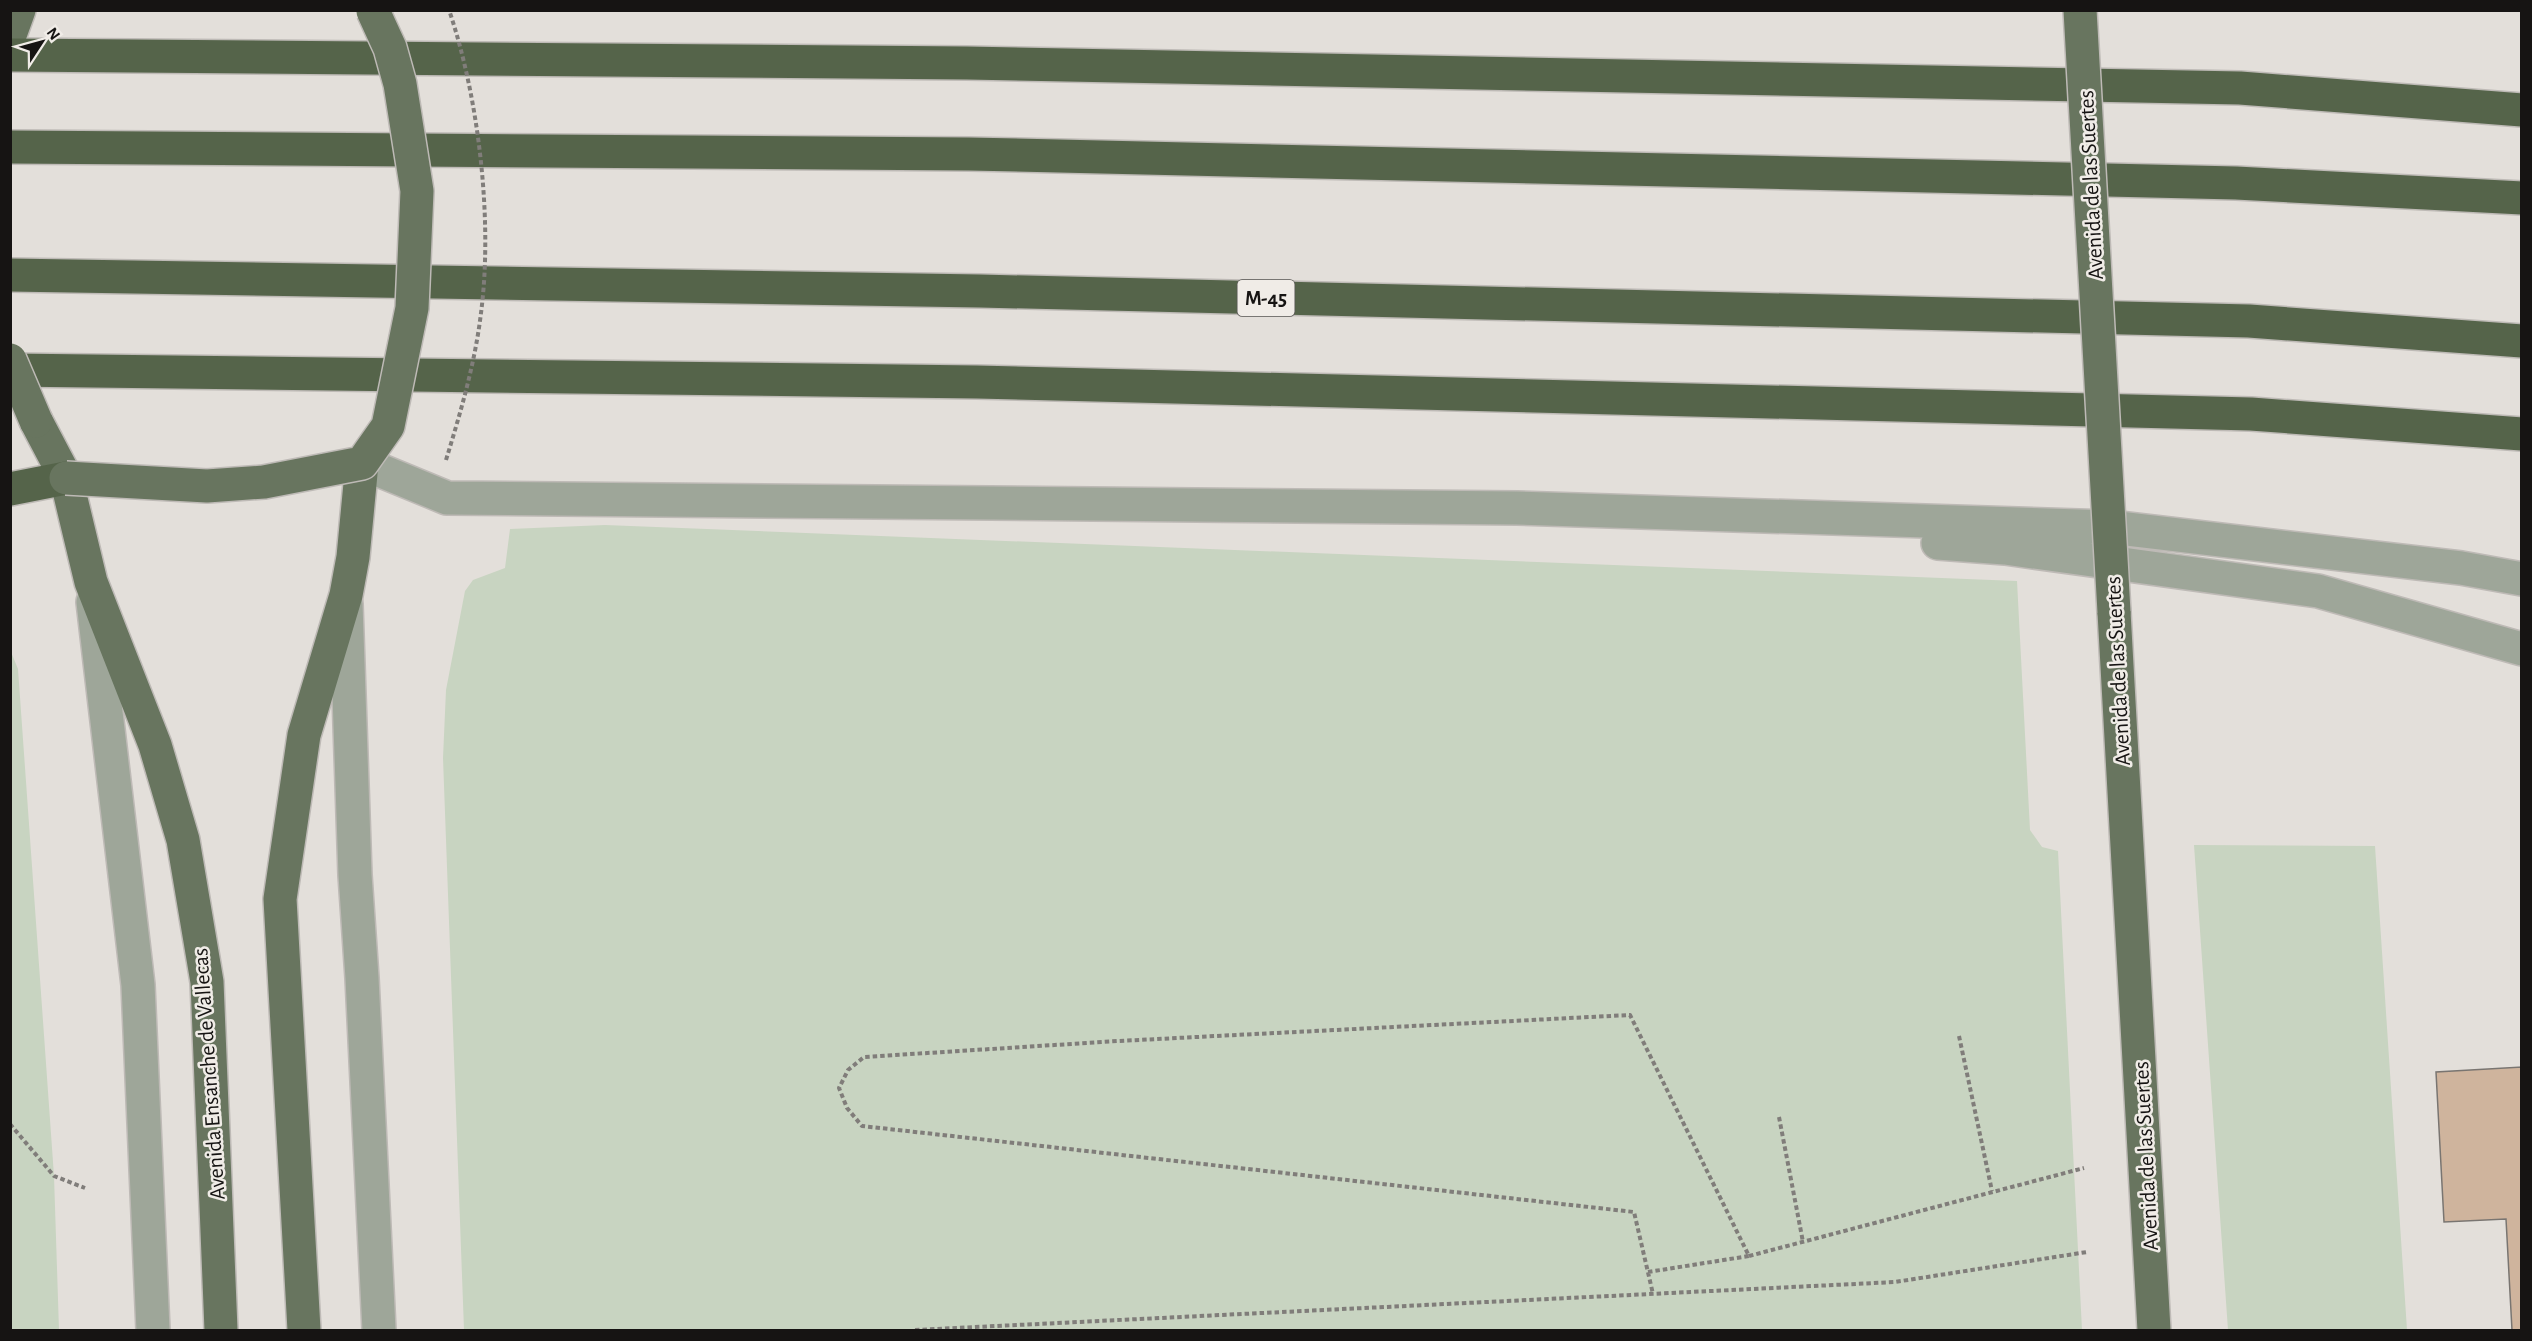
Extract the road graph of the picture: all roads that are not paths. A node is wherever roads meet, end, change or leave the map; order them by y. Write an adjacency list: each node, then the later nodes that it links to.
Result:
1 (19, 10): 4 (main road)
2 (373, 10): 14 (main road, bridge)
3 (2080, 10): 26 (main road, Avenida de las Suertes, bridge)
4 (10, 35)
5 (10, 55): 6 (highway)
6 (2522, 110)
7 (10, 147): 8 (highway)
8 (2522, 198)
9 (10, 275): 10 (highway, M-45)
10 (2522, 341)
11 (10, 360): 15 (main road, Avenida Ensanche de Vallecas, bridge)
12 (10, 370): 13 (highway)
13 (2522, 434)
14 (362, 463): 15 (main road, bridge); 17 (street); 20 (main road)
15 (66, 478): 16 (highway); 19 (main road, Avenida Ensanche de Vallecas)
16 (10, 489)
17 (1517, 508): 18 (street); 21 (street)
18 (2522, 579)
19 (91, 582): 22 (street, Avenida Ensanche de Vallecas); 23 (main road, Avenida Ensanche de Vallecas)
20 (345, 595): 24 (main road); 25 (street)
21 (2522, 649)
22 (153, 1330)
23 (221, 1330)
24 (303, 1330)
25 (379, 1330)
26 (2154, 1330)

